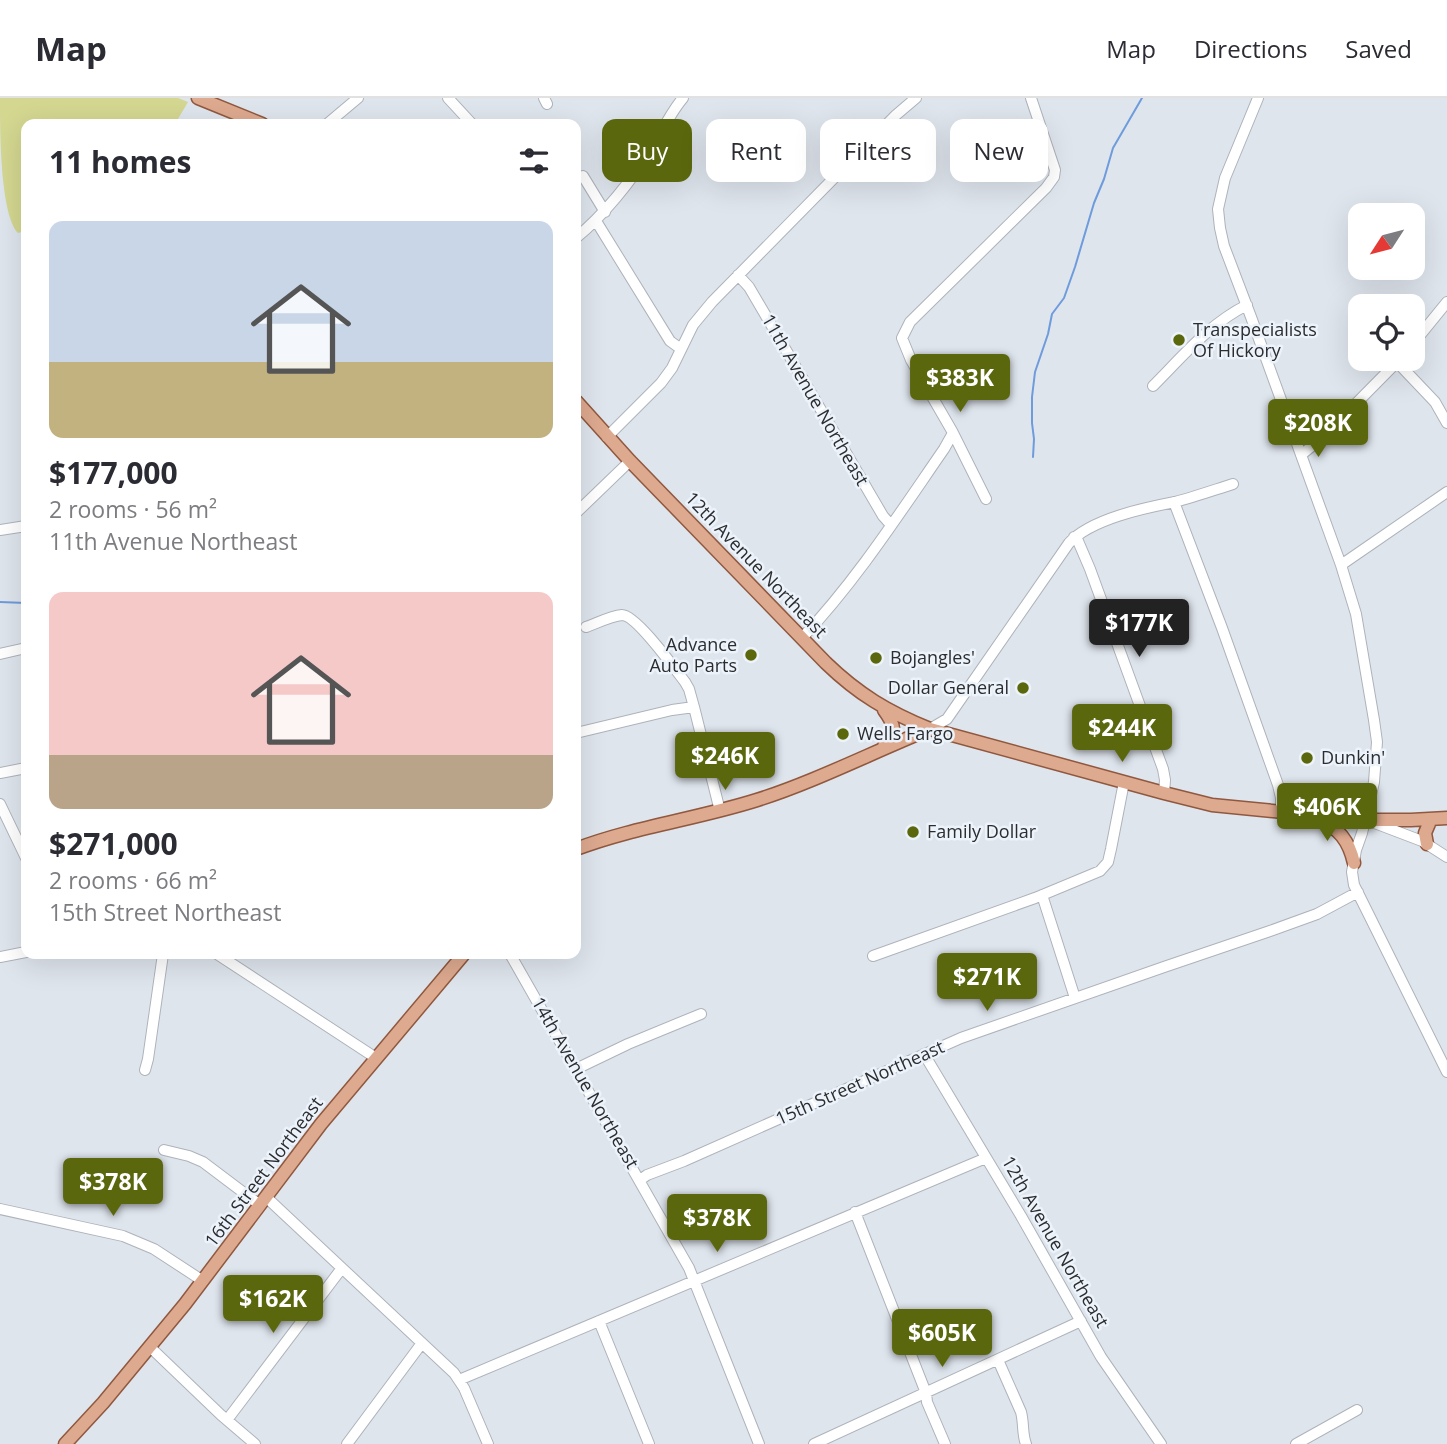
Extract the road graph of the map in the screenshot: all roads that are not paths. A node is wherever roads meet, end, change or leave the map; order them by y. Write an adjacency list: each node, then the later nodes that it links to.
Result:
1 (198, 98): 8 (main road)
2 (358, 98): 9 (street)
3 (448, 98): 10 (street)
4 (683, 98): 12 (street)
5 (916, 98): 15 (street)
6 (1031, 98): 25 (street)
7 (1258, 98): 17 (street)
8 (250, 119)
9 (333, 119)
10 (467, 119)
11 (583, 176): 12 (street)
12 (604, 212): 13 (street)
13 (596, 221): 14 (street); 19 (street)
14 (581, 234)
15 (738, 275): 19 (street); 34 (street, 11th Avenue Northeast)
16 (1447, 302): 18 (street)
17 (1247, 305): 22 (street); 27 (street)
18 (1425, 329)
19 (681, 349): 26 (street)
20 (1388, 371): 27 (street)
21 (1408, 371): 24 (street)
22 (1153, 386)
23 (581, 407): 26 (main road, 12th Avenue Northeast)
24 (1447, 422)
25 (953, 433): 31 (street); 34 (street)
26 (607, 437): 28 (main road, 12th Avenue Northeast)
27 (1301, 455): 38 (street)
28 (630, 461): 33 (street); 40 (main road, 12th Avenue Northeast)
29 (1233, 484): 32 (street)
30 (1447, 492): 38 (street)
31 (986, 499)
32 (1174, 502): 37 (street); 54 (street)
33 (581, 508)
34 (891, 525): 40 (street)
35 (21, 527): 36 (street)
36 (0, 530)
37 (1074, 537): 45 (street); 51 (street)
38 (1341, 565): 58 (street)
39 (586, 627): 44 (street)
40 (802, 638): 43 (main road, 12th Avenue Northeast)
41 (21, 650): 42 (street)
42 (0, 653)
43 (880, 706): 45 (main road, 12th Avenue Northeast); 47 (main road)
44 (694, 707): 46 (street); 53 (street)
45 (930, 729): 47 (main road); 50 (main road)
46 (581, 732)
47 (881, 749): 53 (main road)
48 (21, 769): 49 (street)
49 (0, 773)
50 (1124, 782): 51 (main road); 65 (street)
51 (1164, 793): 54 (main road)
52 (0, 804): 61 (street)
53 (720, 811): 60 (main road)
54 (1280, 812): 55 (main road)
55 (1312, 816): 58 (main road); 63 (main road)
56 (1447, 818): 57 (main road)
57 (1431, 819): 58 (main road); 59 (main road)
58 (1365, 820): 59 (street); 63 (street)
59 (1427, 844): 62 (street)
60 (581, 847)
61 (21, 848)
62 (1447, 857)
63 (1354, 863): 64 (street)
64 (1358, 892): 73 (street, 15th Street Northeast); 79 (street)
65 (1042, 895): 67 (street); 73 (street)
66 (21, 953): 68 (street)
67 (873, 956)
68 (0, 957)
69 (162, 959): 78 (street)
70 (225, 959): 76 (street)
71 (460, 959): 76 (main road, 16th Street Northeast)
72 (513, 959): 77 (street, 14th Avenue Northeast)
73 (1074, 998): 75 (street, 15th Street Northeast)
74 (701, 1014): 77 (street)
75 (923, 1054): 81 (street, 12th Avenue Northeast); 82 (street, 15th Street Northeast)
76 (376, 1058): 83 (main road, 16th Street Northeast)
77 (576, 1069): 82 (street, 14th Avenue Northeast)
78 (145, 1070)
79 (1447, 1072)
80 (164, 1150): 83 (street)
81 (986, 1158): 85 (street); 90 (street, 12th Avenue Northeast)
82 (640, 1180): 88 (street, 14th Avenue Northeast)
83 (263, 1201): 86 (street); 87 (main road, 16th Street Northeast)
84 (0, 1209): 87 (street)
85 (855, 1212): 88 (street); 95 (street)
86 (342, 1268): 91 (street); 97 (street)
87 (203, 1281): 92 (main road, 16th Street Northeast)
88 (694, 1281): 89 (street); 103 (street, 14th Avenue Northeast)
89 (599, 1321): 94 (street); 102 (street)
90 (1081, 1321): 93 (street); 107 (street, 12th Avenue Northeast)
91 (422, 1343): 94 (street); 100 (street)
92 (150, 1347): 97 (street); 98 (main road, 16th Street Northeast)
93 (998, 1360): 95 (street); 106 (street)
94 (459, 1380): 101 (street)
95 (926, 1392): 104 (street); 105 (street)
96 (1357, 1410): 108 (street)
97 (227, 1420): 99 (street)
98 (65, 1444)
99 (254, 1444)
100 (347, 1444)
101 (488, 1444)
102 (649, 1444)
103 (760, 1444)
104 (814, 1444)
105 (944, 1444)
106 (1026, 1444)
107 (1161, 1444)
108 (1296, 1444)

